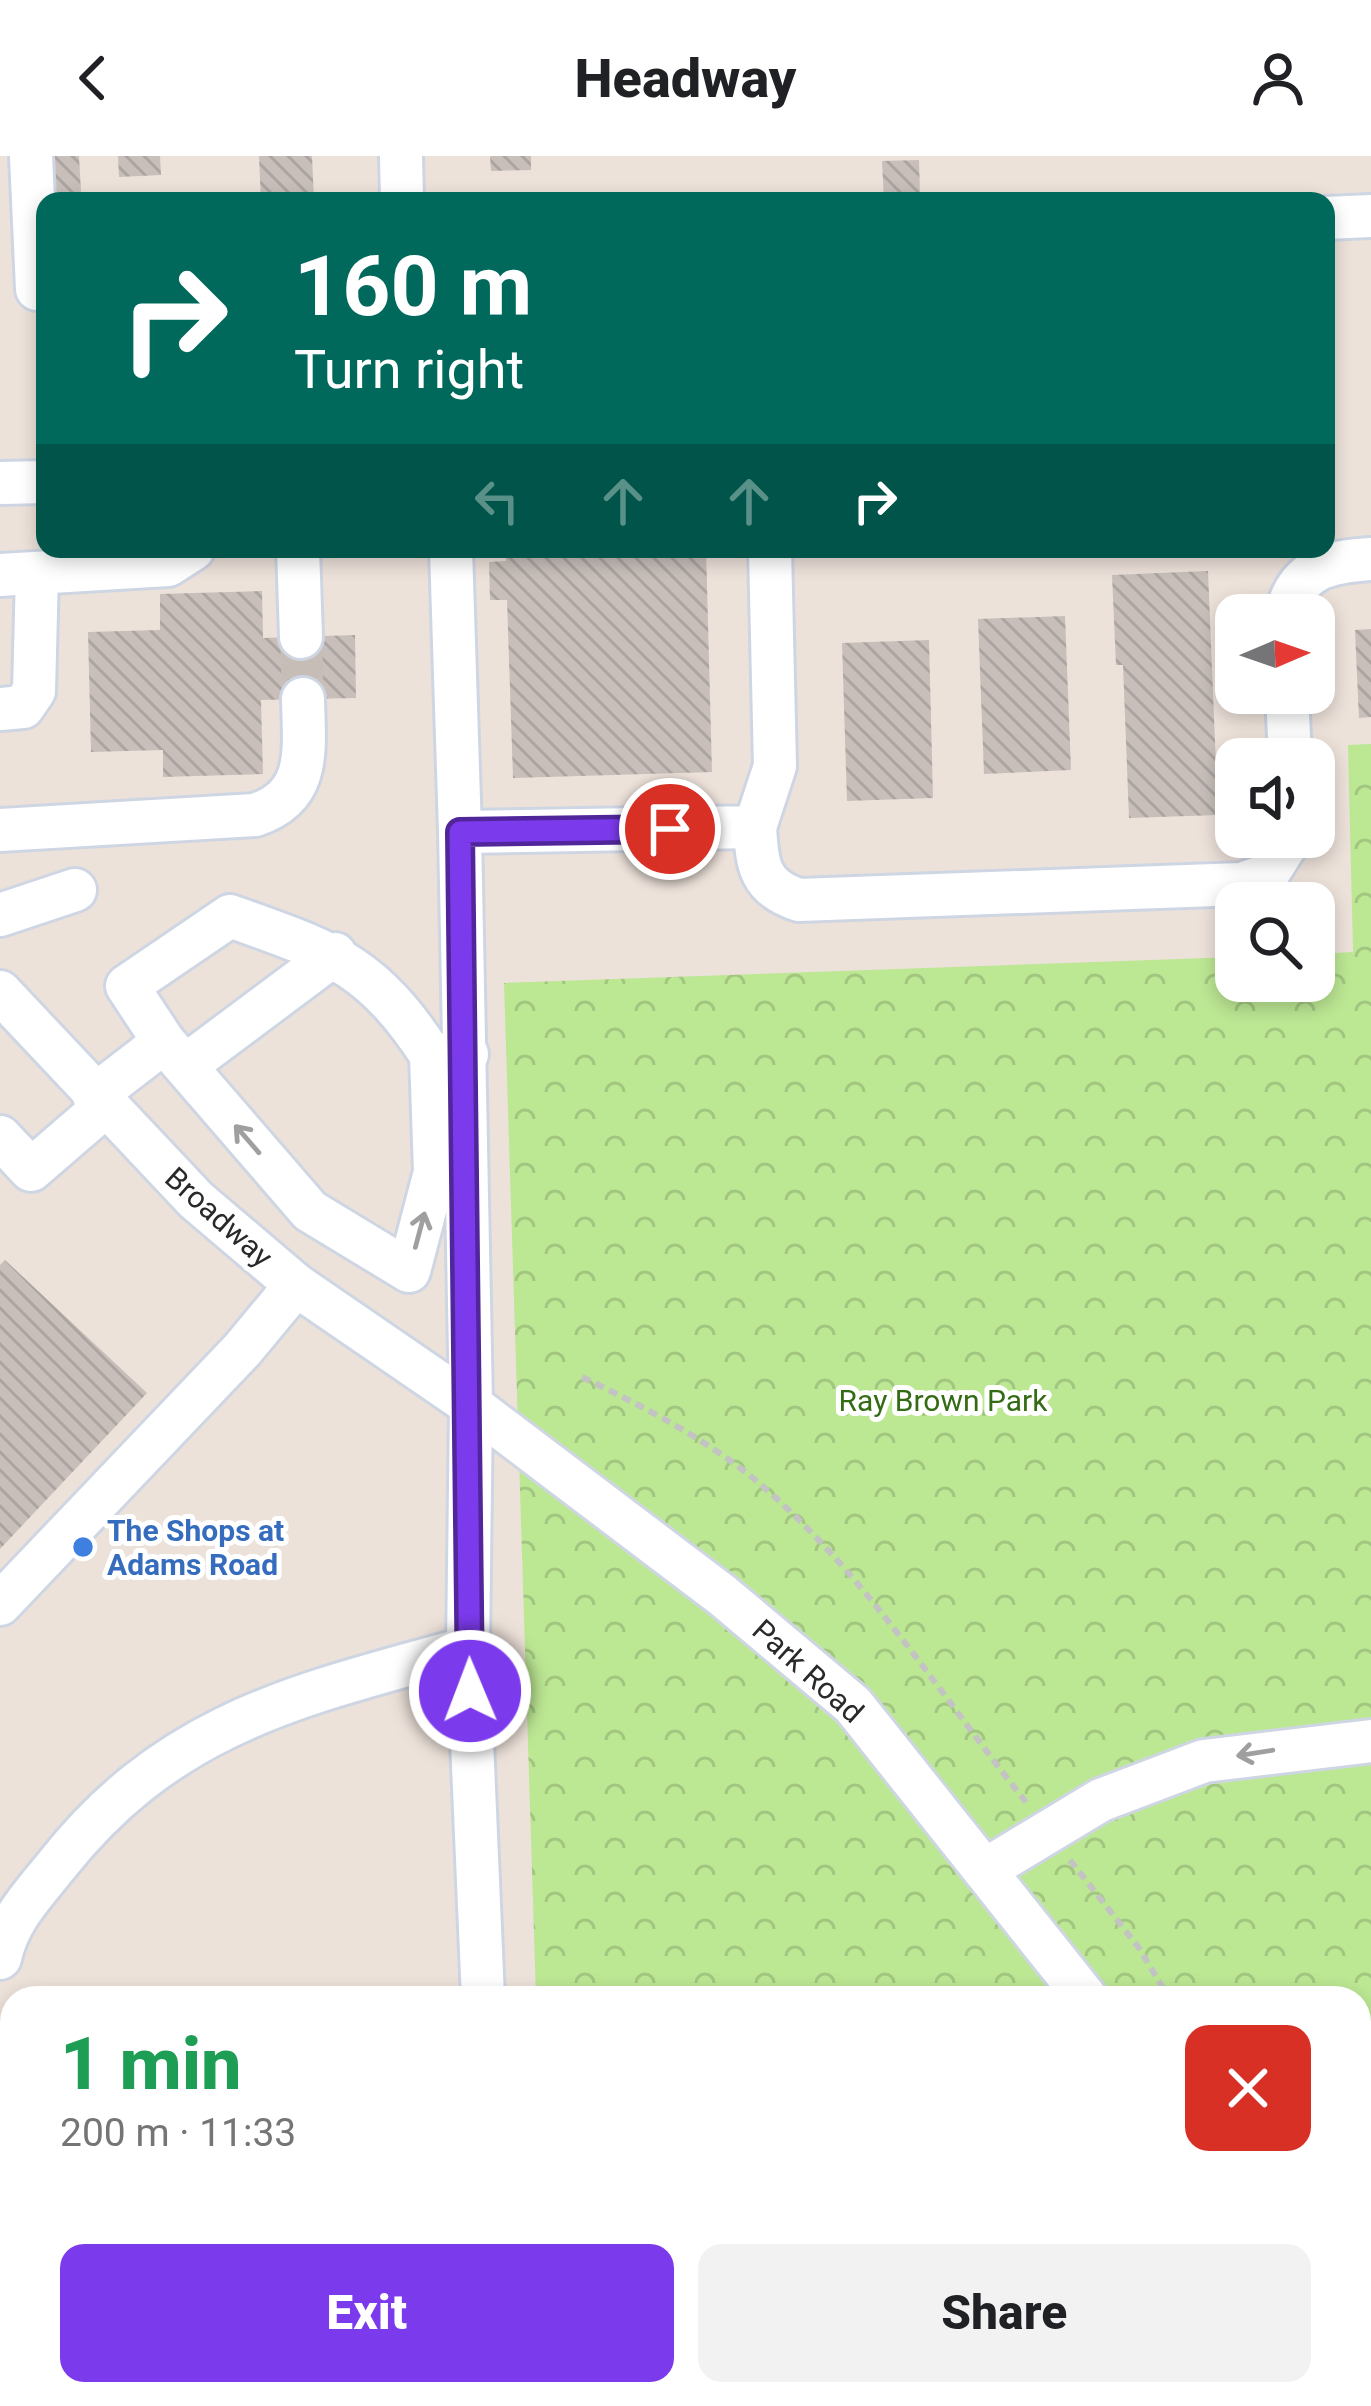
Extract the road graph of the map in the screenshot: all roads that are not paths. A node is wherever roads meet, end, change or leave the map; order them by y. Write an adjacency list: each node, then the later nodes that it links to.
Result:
1 (31, 156): 6 (street)
2 (401, 156): 3 (street)
3 (402, 192)
4 (1371, 216): 5 (street)
5 (1335, 218)
6 (27, 290)
7 (36, 482): 8 (street)
8 (0, 483)
9 (179, 558): 14 (street)
10 (298, 558): 16 (street)
11 (451, 558): 21 (street)
12 (770, 558): 19 (street)
13 (1371, 560): 15 (street)
14 (18, 574): 18 (street)
15 (1291, 594)
16 (301, 637)
17 (303, 699): 20 (street)
18 (0, 709)
19 (755, 827): 21 (street); 22 (street)
20 (0, 830)
21 (460, 832): 28 (street)
22 (1278, 858)
23 (75, 890): 24 (street)
24 (0, 915)
25 (335, 953): 27 (street); 27 (street); 28 (street)
26 (0, 992): 29 (street, Broadway)
27 (174, 1054): 29 (street); 31 (street, one-way to 27)
28 (449, 1055): 31 (street, one-way to 28); 33 (street)
29 (99, 1101): 30 (street); 32 (street, Broadway)
30 (0, 1137)
31 (310, 1211): 32 (street)
32 (285, 1276): 33 (street, Broadway); 34 (street)
33 (470, 1405): 35 (street); 37 (street, Park Road)
34 (0, 1604)
35 (468, 1648): 38 (street); 39 (street)
36 (1371, 1742): 37 (street, one-way to 37)
37 (985, 1870): 40 (street, Park Road)
38 (0, 1958)
39 (482, 1986)
40 (1077, 1986)

